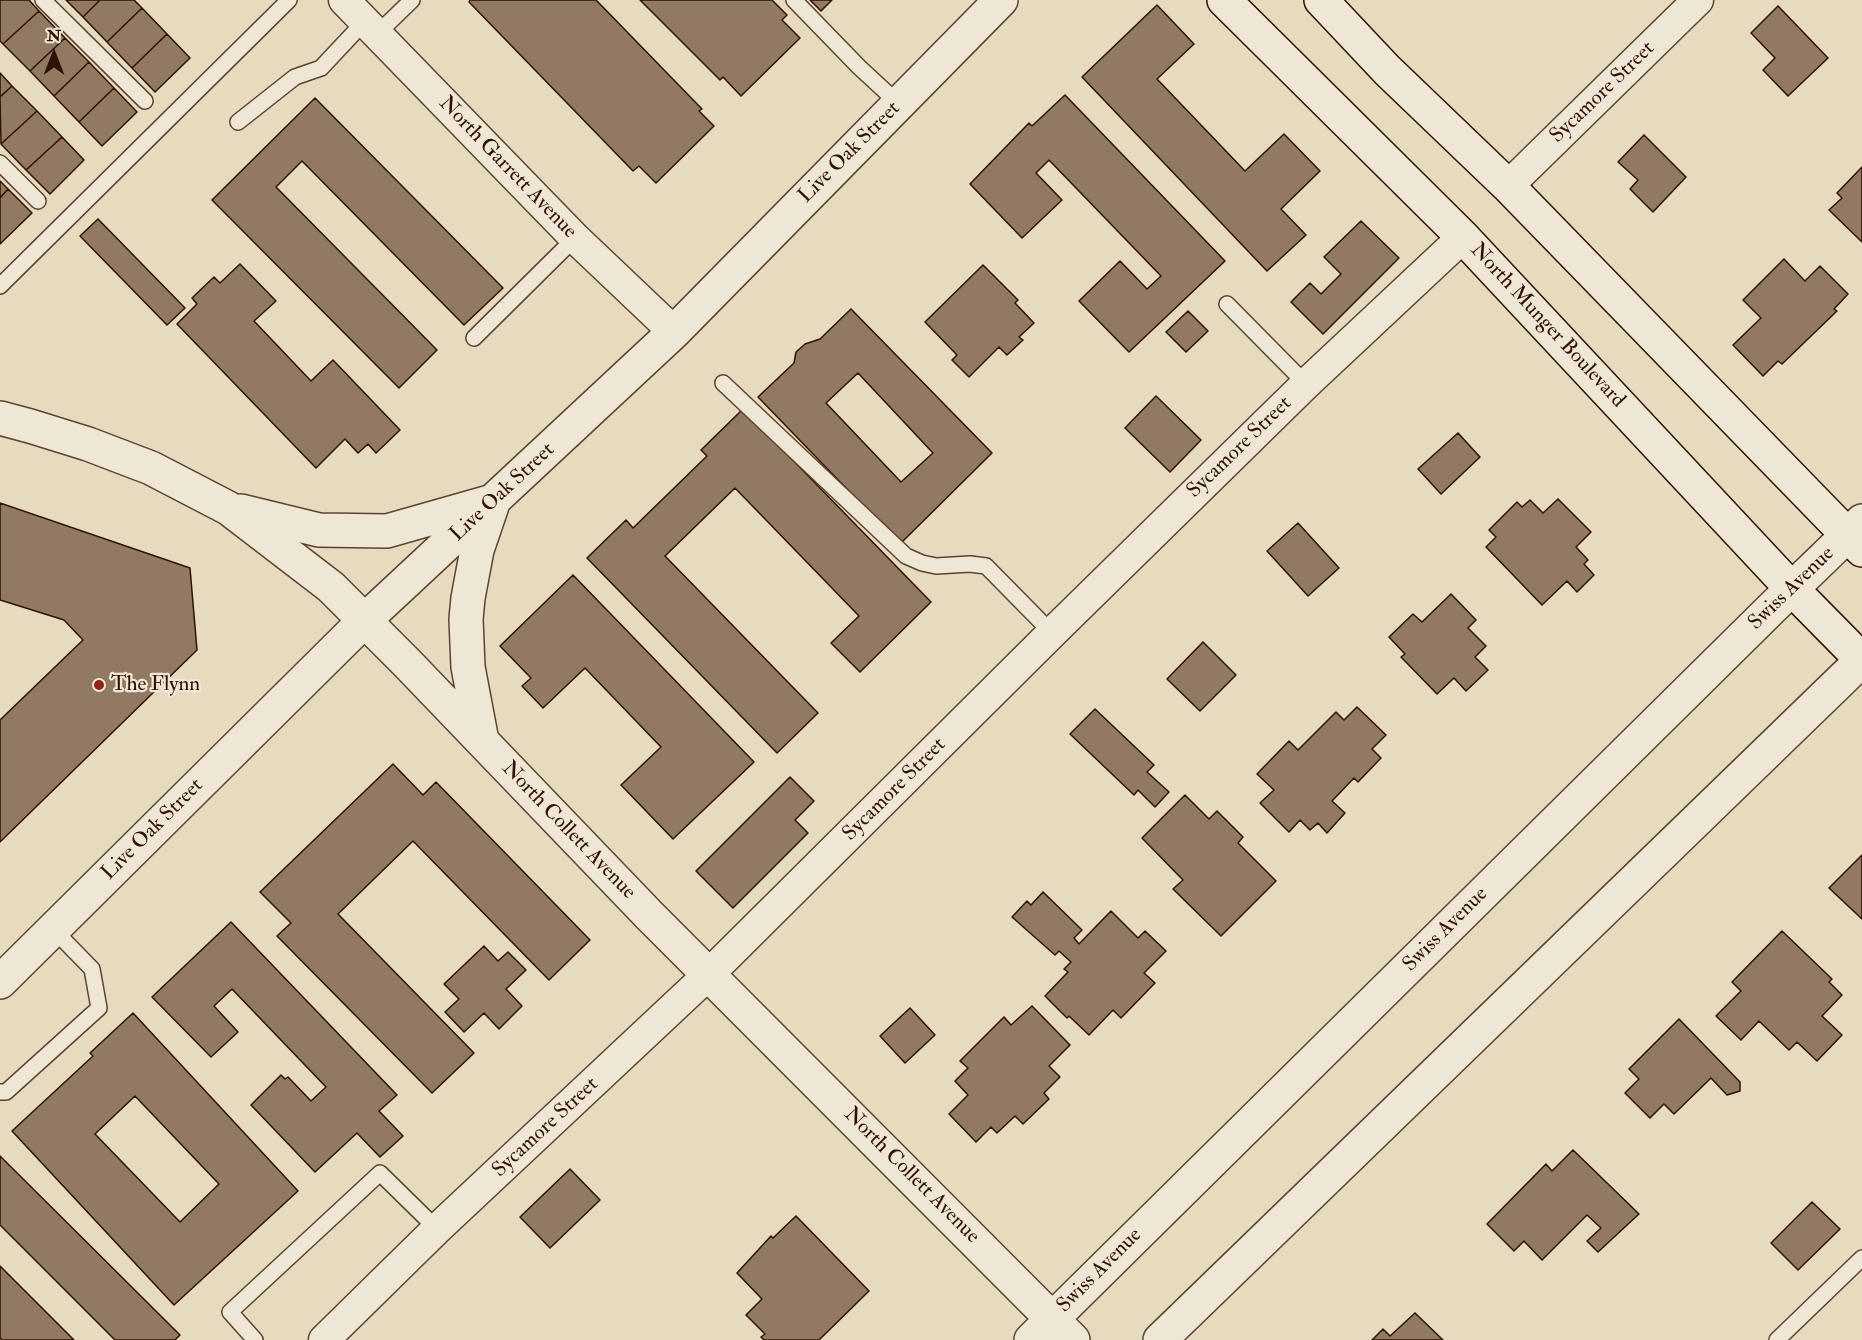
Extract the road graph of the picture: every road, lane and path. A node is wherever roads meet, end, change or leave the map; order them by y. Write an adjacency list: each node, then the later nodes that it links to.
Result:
1 (43, 0): 11 (lane)
2 (289, 0): 19 (lane)
3 (344, 0): 10 (street, North Garrett Avenue)
4 (412, 0): 10 (lane)
5 (794, 0): 12 (lane)
6 (1001, 0): 12 (street, Live Oak Street)
7 (1224, 0): 17 (street, North Munger Boulevard)
8 (1321, 0): 15 (street)
9 (1698, 0): 15 (street, Sycamore Street)
10 (371, 27): 13 (lane); 18 (street, North Garrett Avenue)
11 (145, 100)
12 (899, 104): 21 (street, Live Oak Street)
13 (238, 122)
14 (0, 163): 16 (lane)
15 (1508, 186): 28 (street)
16 (38, 201)
17 (1463, 237): 24 (street, Sycamore Street); 29 (street, North Munger Boulevard)
18 (575, 238): 21 (street, North Garrett Avenue); 22 (lane)
19 (0, 286)
20 (1227, 304): 24 (lane)
21 (674, 332): 26 (street, Live Oak Street)
22 (474, 338)
23 (723, 383): 31 (lane)
24 (1306, 384): 31 (street, Sycamore Street)
25 (0, 418): 27 (street, North Collett Avenue)
26 (494, 501): 27 (street); 30 (street, Live Oak Street); 33 (street)
27 (228, 508): 30 (street, North Collett Avenue)
28 (1857, 536): 29 (street, Swiss Avenue)
29 (1792, 589): 32 (street, North Munger Boulevard); 40 (street, Swiss Avenue)
30 (365, 620): 33 (street, North Collett Avenue); 34 (street, Live Oak Street)
31 (1052, 633): 35 (street, Sycamore Street)
32 (1862, 660): 43 (street)
33 (482, 741): 35 (street, North Collett Avenue)
34 (53, 929): 36 (street, Live Oak Street); 37 (lane)
35 (709, 974): 38 (street, Sycamore Street); 40 (street, North Collett Avenue)
36 (0, 982)
37 (0, 1092)
38 (437, 1230): 41 (lane); 42 (street, Sycamore Street)
39 (1862, 1258): 44 (lane)
40 (1052, 1333)
41 (255, 1340)
42 (324, 1340)
43 (1160, 1340)
44 (1777, 1340)

